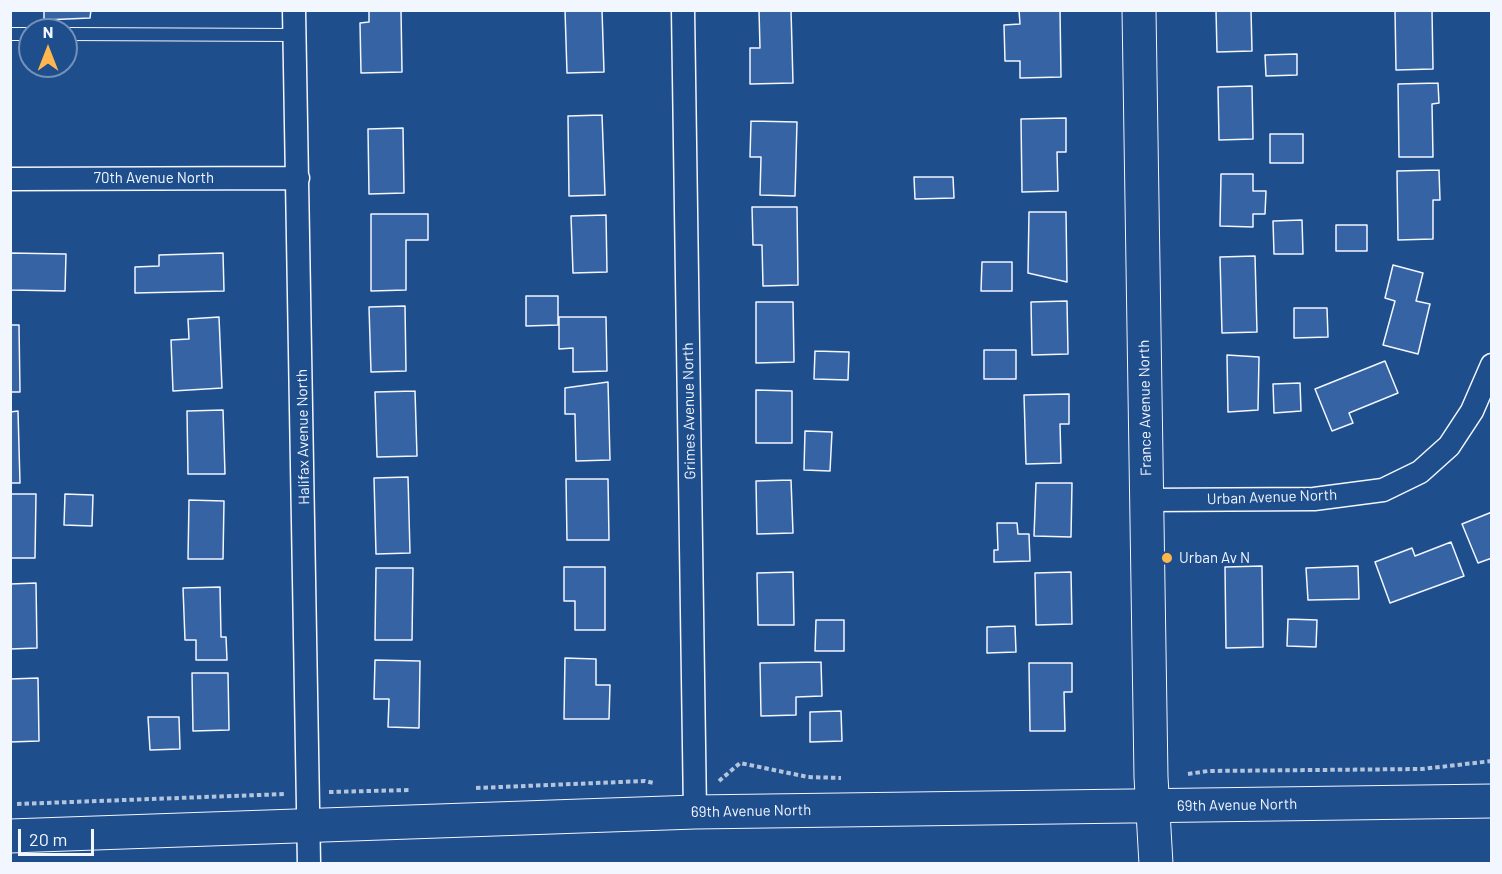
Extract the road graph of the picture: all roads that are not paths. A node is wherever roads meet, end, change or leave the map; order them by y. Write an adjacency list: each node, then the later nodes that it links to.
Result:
1 (294, 10): 5 (street, Halifax Avenue North)
2 (683, 10): 12 (street, Grimes Avenue North)
3 (1140, 10): 9 (street, France Avenue North)
4 (78, 34): 5 (lane)
5 (295, 35): 6 (street, Halifax Avenue North)
6 (298, 178): 7 (street, 70th Avenue North); 13 (street, Halifax Avenue North)
7 (10, 179)
8 (1489, 380): 9 (street, Urban Avenue North)
9 (1147, 500): 11 (street, France Avenue North)
10 (1491, 801): 11 (street, 69th Avenue North)
11 (1153, 806): 12 (street, 69th Avenue North); 16 (street, France Avenue North)
12 (695, 812): 13 (street, 69th Avenue North)
13 (309, 825): 14 (street, 69th Avenue North); 15 (street, Halifax Avenue North)
14 (10, 837)
15 (309, 864)
16 (1156, 864)

